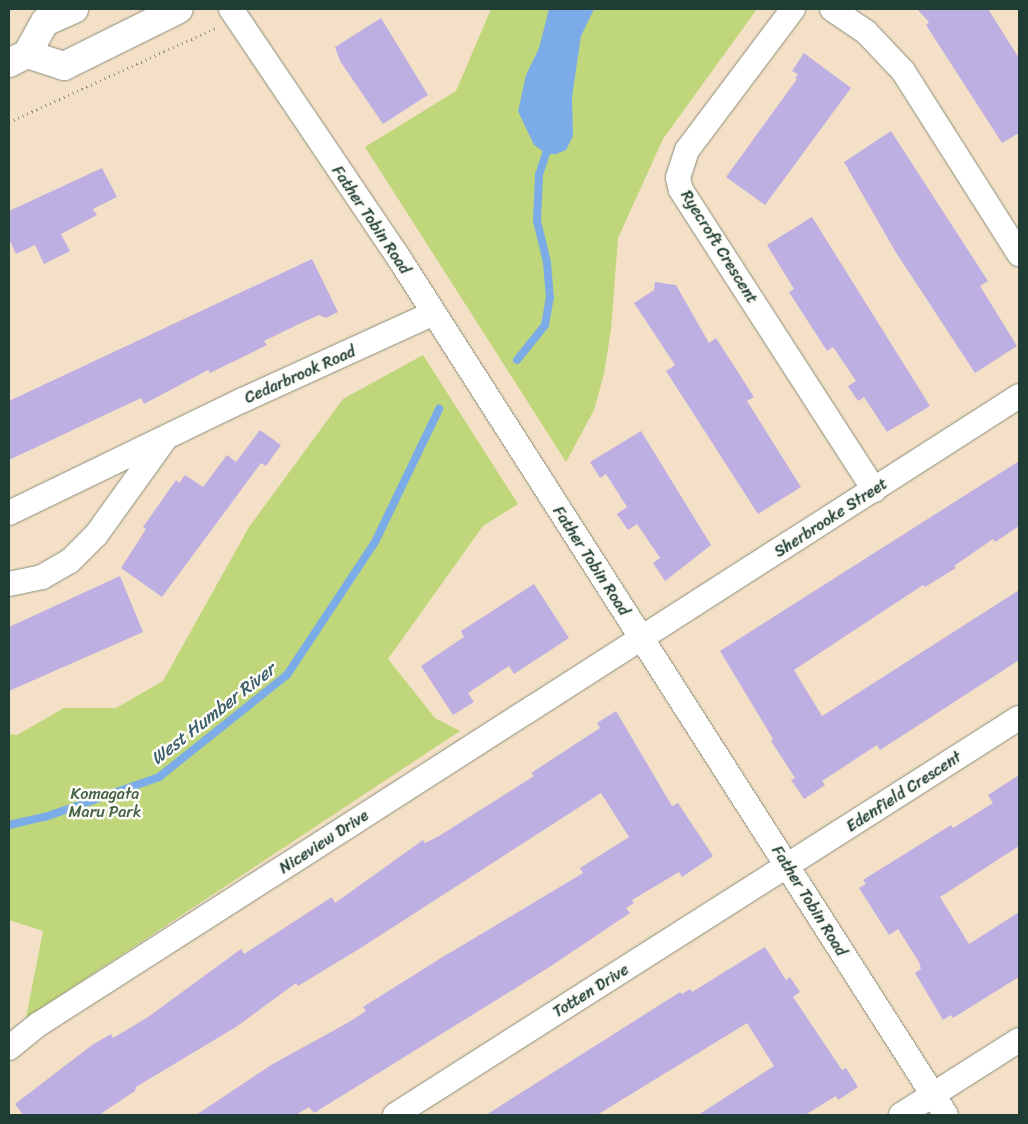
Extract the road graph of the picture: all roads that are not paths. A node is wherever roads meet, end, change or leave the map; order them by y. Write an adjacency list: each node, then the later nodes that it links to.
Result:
1 (74, 9): 6 (main road)
2 (179, 9): 6 (main road)
3 (231, 9): 8 (street, Father Tobin Road)
4 (793, 9): 11 (street, Ryecroft Crescent)
5 (832, 9): 7 (street)
6 (18, 58)
7 (1019, 254)
8 (432, 314): 10 (street, Cedarbrook Road); 14 (street, Father Tobin Road)
9 (1019, 396): 11 (street, Sherbrooke Street)
10 (167, 436): 12 (street, Cedarbrook Road); 13 (street, Cedarbrook Road)
11 (874, 490): 14 (street, Sherbrooke Street)
12 (9, 513)
13 (9, 584)
14 (642, 638): 16 (street, Father Tobin Road); 18 (street, Niceview Drive)
15 (1019, 718): 16 (street, Edenfield Crescent)
16 (788, 867): 19 (street, Father Tobin Road); 20 (street, Totten Drive)
17 (1019, 1040): 19 (street)
18 (9, 1048)
19 (934, 1095): 21 (street); 22 (street, Father Tobin Road)
20 (395, 1115)
21 (901, 1115)
22 (946, 1115)

